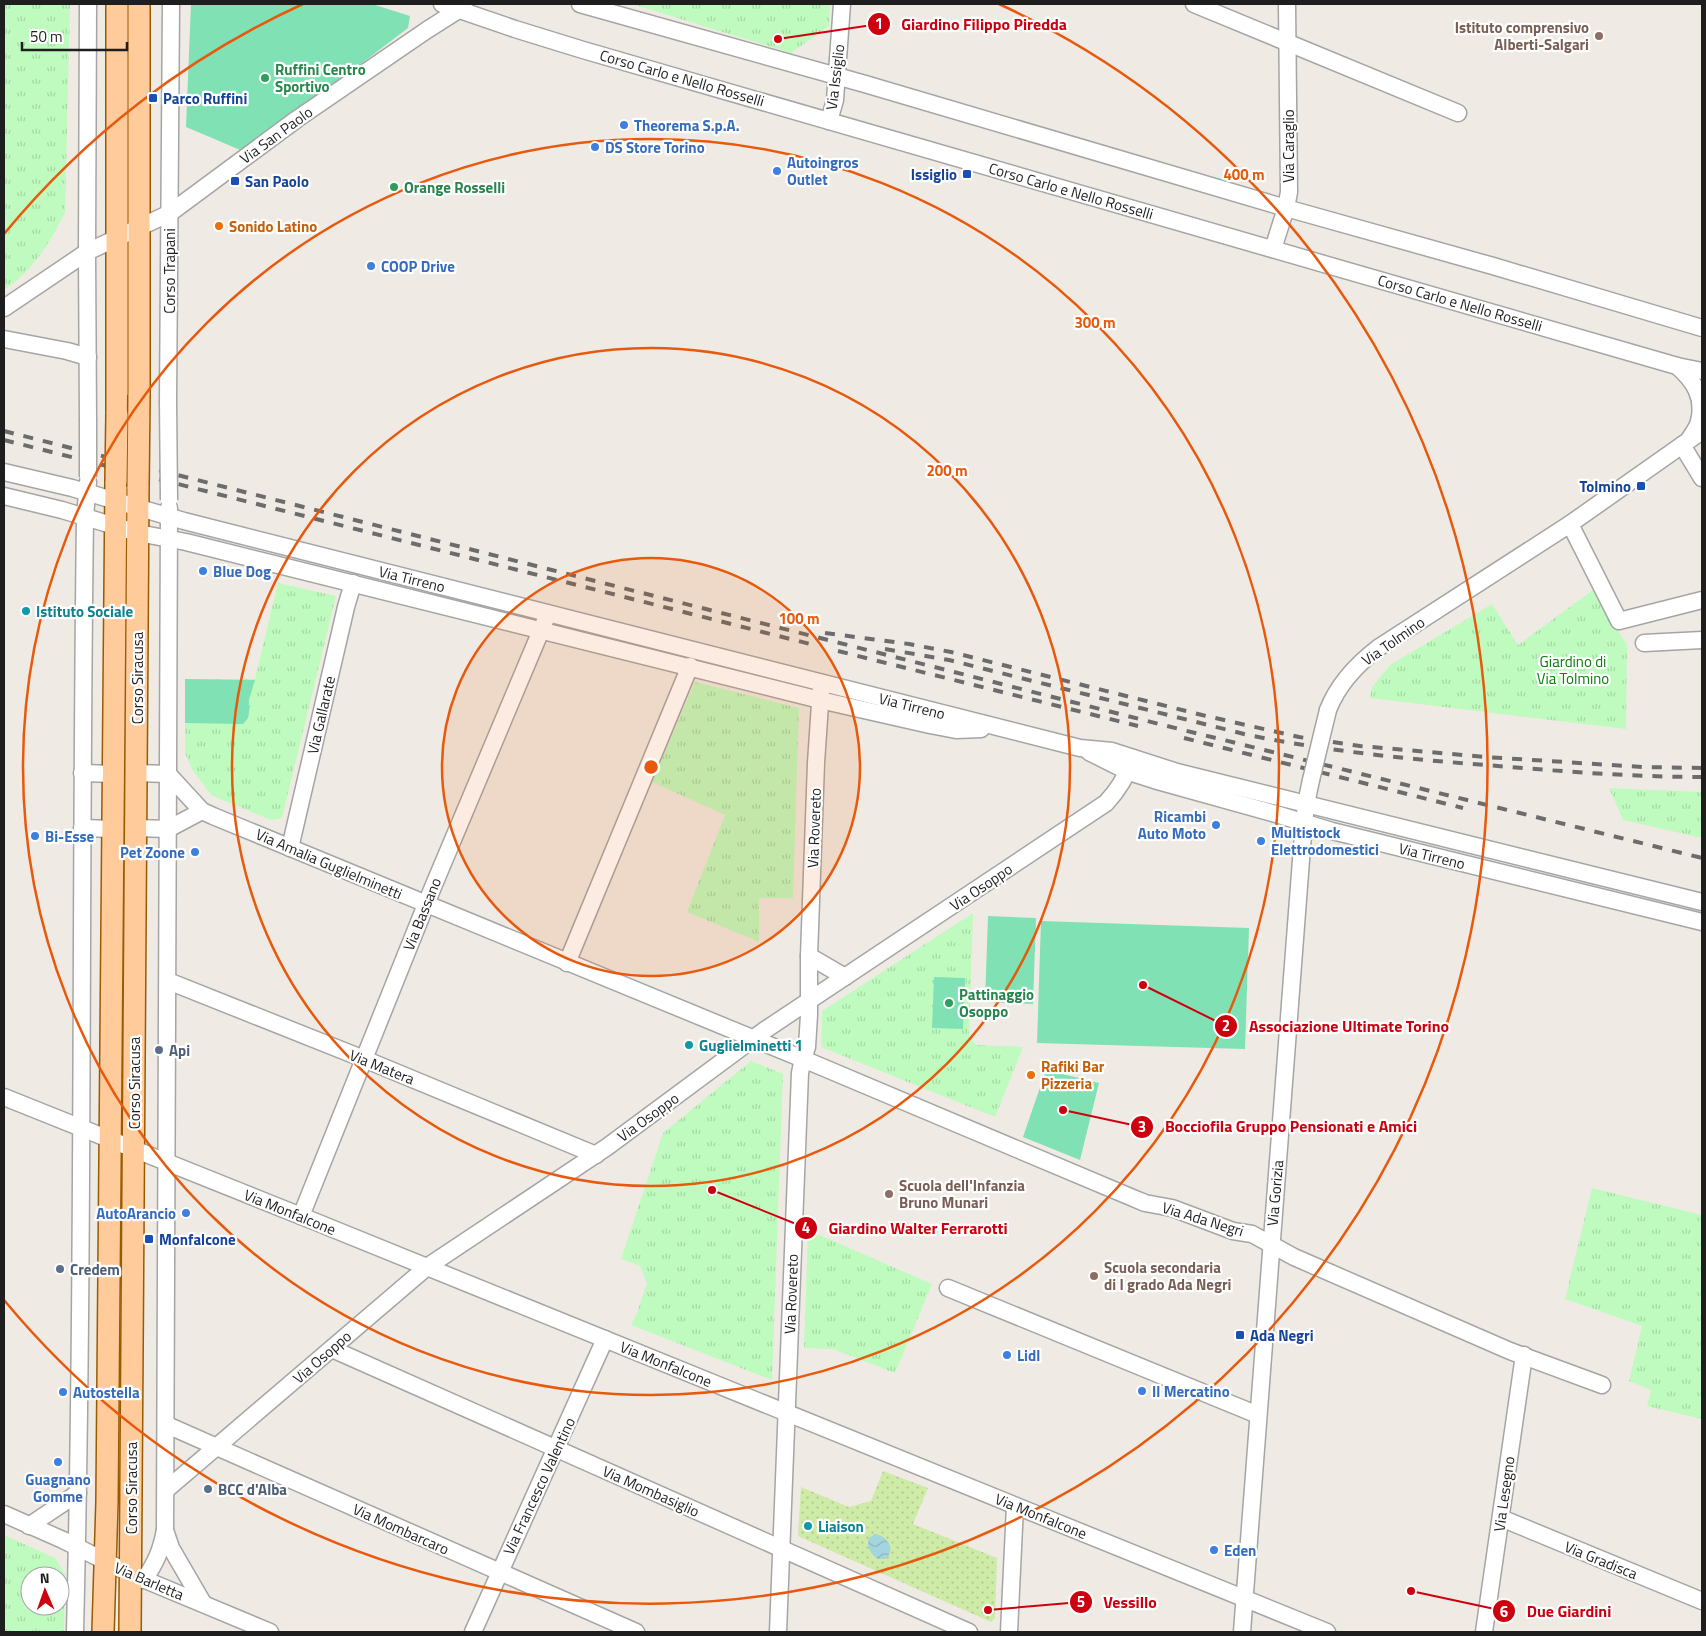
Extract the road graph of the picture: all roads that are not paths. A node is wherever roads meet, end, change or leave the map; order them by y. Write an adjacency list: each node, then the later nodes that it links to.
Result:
1 (88, 4): 20 (street)
2 (117, 4): 18 (main road)
3 (139, 4): 17 (main road, Corso Trapani)
4 (171, 4): 16 (street, Corso Trapani)
5 (442, 4): 10 (street, Corso Carlo e Nello Rosselli)
6 (580, 4): 12 (street)
7 (842, 4): 12 (street, Via Issiglio)
8 (1194, 4): 11 (street)
9 (1287, 4): 11 (street, Via Caraglio)
10 (462, 7): 14 (street, Corso Carlo e Nello Rosselli); 16 (street, Via San Paolo)
11 (1287, 41): 13 (street); 15 (street, Via Caraglio)
12 (838, 76): 14 (street, Via Issiglio); 15 (street)
13 (1458, 113)
14 (829, 121): 19 (street, Corso Carlo e Nello Rosselli)
15 (1286, 208): 19 (street, Via Caraglio); 22 (street)
16 (170, 213): 17 (street, Via San Paolo); 35 (street, Corso Trapani, bridge)
17 (138, 228): 18 (street, Via San Paolo); 33 (main road, Corso Trapani, bridge)
18 (116, 239): 20 (street, Via San Paolo); 31 (main road, bridge)
19 (1273, 249): 25 (street, Corso Carlo e Nello Rosselli)
20 (87, 252): 21 (street, Via San Paolo); 24 (street)
21 (4, 308)
22 (1702, 328)
23 (4, 339): 24 (street)
24 (88, 356): 30 (street, bridge)
25 (1677, 366): 26 (street, Corso Carlo e Nello Rosselli); 27 (street)
26 (1702, 371)
27 (1691, 438): 29 (street); 36 (street, Via Tolmino)
28 (4, 472): 30 (street, Via Tirreno)
29 (1702, 478)
30 (88, 484): 31 (street, Via Tirreno); 34 (street)
31 (116, 492): 33 (street, Via Tirreno); 37 (main road)
32 (4, 496): 34 (street, Via Tirreno)
33 (138, 508): 35 (street, Via Tirreno); 38 (main road, Corso Trapani)
34 (85, 517): 37 (street, Via Tirreno); 49 (street)
35 (169, 517): 39 (street, Corso Trapani); 42 (street, Via Tirreno)
36 (1570, 524): 41 (street); 53 (street, Via Tolmino, bridge)
37 (116, 526): 38 (street, Via Tirreno); 51 (main road, Corso Siracusa)
38 (138, 533): 39 (street, Via Tirreno); 50 (main road, Corso Siracusa)
39 (169, 539): 40 (street, Via Tirreno); 52 (street, Corso Siracusa)
40 (353, 583): 43 (street, Via Tirreno); 60 (street, Via Gallarate)
41 (1702, 600)
42 (548, 614): 43 (street, Via Bassano); 47 (street, Via Tirreno)
43 (542, 630): 46 (street, Via Tirreno); 62 (street, Via Bassano)
44 (1702, 640): 45 (street)
45 (1644, 643)
46 (690, 666): 47 (street, Via Tirreno); 65 (street)
47 (821, 692): 48 (street, Via Tirreno); 64 (street, Via Rovereto)
48 (1131, 765): 53 (street, Via Tirreno); 55 (street, Via Tirreno); 66 (street, Via Osoppo)
49 (82, 773): 51 (street); 56 (street)
50 (136, 773): 52 (street); 57 (main road, Corso Siracusa)
51 (114, 774): 58 (main road, Corso Siracusa)
52 (168, 774): 54 (street, Via Amalia Guglielminetti); 59 (street, Corso Siracusa)
53 (1306, 804): 55 (street, Via Tolmino); 61 (street, Via Tirreno)
54 (202, 811): 59 (street); 60 (street, Via Amalia Guglielminetti)
55 (1305, 822): 63 (street, Via Tirreno); 79 (street, Via Gorizia)
56 (82, 828): 58 (street); 73 (street)
57 (136, 828): 59 (street); 75 (main road, Corso Siracusa)
58 (113, 829): 74 (main road, Corso Siracusa)
59 (168, 829): 67 (street, Corso Siracusa)
60 (290, 848): 62 (street, Via Amalia Guglielminetti)
61 (1702, 902)
62 (426, 905): 65 (street, Via Amalia Guglielminetti); 70 (street, Via Bassano)
63 (1702, 922)
64 (809, 956): 66 (street); 68 (street, Via Rovereto)
65 (567, 963): 69 (street, Via Amalia Guglielminetti)
66 (845, 977): 68 (street, Via Osoppo)
67 (168, 981): 70 (street, Via Matera); 77 (street, Corso Siracusa)
68 (809, 1000): 69 (street, Via Osoppo); 71 (street, Via Rovereto)
69 (753, 1039): 71 (street, Via Amalia Guglielminetti); 76 (street, Via Osoppo)
70 (364, 1059): 76 (street, Via Matera); 78 (street, Via Bassano)
71 (803, 1059): 79 (street, Via Ada Negri); 86 (street, Via Rovereto)
72 (4, 1097): 73 (street, Via Monfalcone)
73 (82, 1129): 74 (street, Via Monfalcone); 92 (street)
74 (110, 1141): 75 (street, Via Monfalcone); 100 (main road, Corso Siracusa)
75 (133, 1150): 77 (street, Via Monfalcone); 102 (main road, Corso Siracusa)
76 (596, 1155): 80 (street, Via Osoppo)
77 (166, 1163): 78 (street, Via Monfalcone); 88 (street, Corso Siracusa)
78 (301, 1216): 80 (street, Via Monfalcone)
79 (1271, 1245): 84 (street, Via Ada Negri); 87 (street, Via Gorizia)
80 (427, 1267): 82 (street, Via Monfalcone); 83 (street, Via Osoppo)
81 (948, 1288): 87 (street)
82 (605, 1340): 86 (street, Via Monfalcone); 90 (street, Via Francesco Valentino)
83 (332, 1349): 89 (street, Via Osoppo); 90 (street, Via Mombasiglio)
84 (1524, 1355): 85 (street, Via Ada Negri); 95 (street, Via Lesegno)
85 (1602, 1385)
86 (787, 1414): 93 (street, Via Monfalcone); 99 (street, Via Rovereto)
87 (1258, 1415): 103 (street, Via Gorizia)
88 (167, 1425): 89 (street, Via Mombarcaro); 91 (street, Corso Siracusa)
89 (217, 1447): 91 (street, Via Osoppo); 101 (street, Via Mombarcaro)
90 (556, 1448): 99 (street, Via Mombasiglio); 101 (street, Via Francesco Valentino)
91 (166, 1490): 97 (street, Corso Siracusa)
92 (78, 1493): 96 (street); 98 (street)
93 (1016, 1506): 103 (street, Via Monfalcone); 114 (street)
94 (4, 1514): 96 (street, Via Barletta)
95 (1501, 1518): 104 (street, Via Gradisca); 117 (street, Via Lesegno)
96 (29, 1526): 98 (street, Via Barletta)
97 (165, 1530): 102 (street, Corso Siracusa); 105 (street, Corso Siracusa)
98 (78, 1548): 100 (street, Via Barletta); 106 (street)
99 (781, 1549): 112 (street, Via Rovereto); 113 (street, Via Mombasiglio)
100 (105, 1562): 102 (street, Via Barletta); 107 (main road, Corso Siracusa)
101 (500, 1573): 110 (street, Via Francesco Valentino); 111 (street, Via Mombarcaro)
102 (137, 1577): 105 (street, Via Barletta); 108 (main road, Corso Siracusa)
103 (1244, 1599): 115 (street, Via Gorizia); 116 (street, Via Monfalcone)
104 (1702, 1601)
105 (203, 1603): 109 (street, Via Barletta)
106 (75, 1632)
107 (103, 1632)
108 (130, 1632)
109 (270, 1632)
110 (473, 1632)
111 (636, 1632)
112 (778, 1632)
113 (970, 1632)
114 (1009, 1632)
115 (1242, 1632)
116 (1327, 1632)
117 (1484, 1632)

